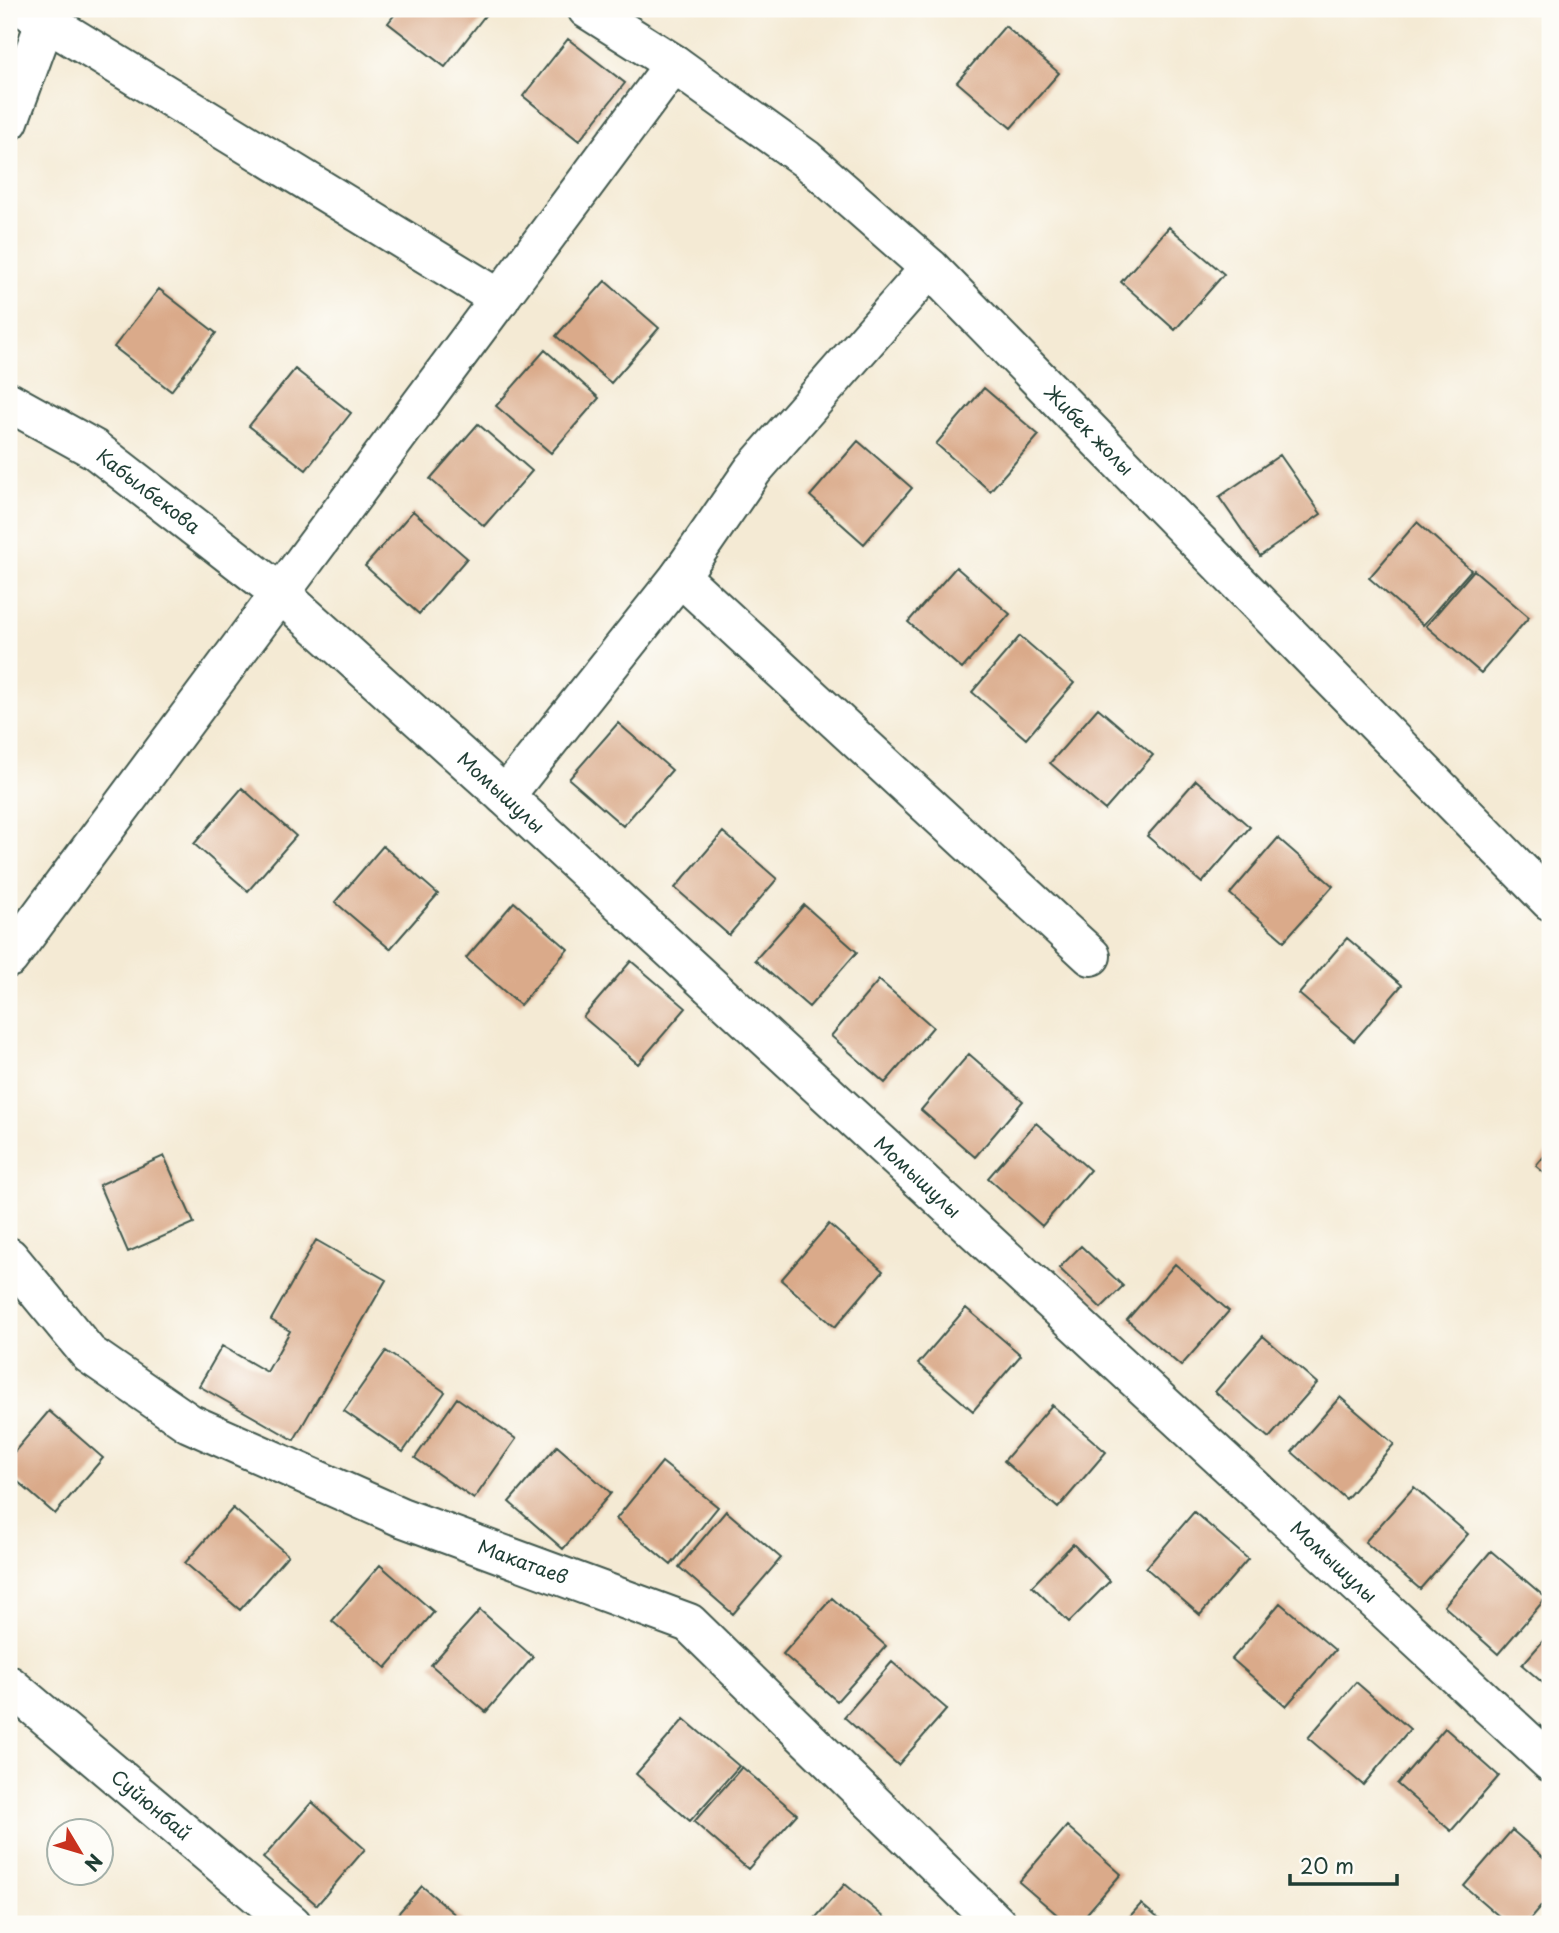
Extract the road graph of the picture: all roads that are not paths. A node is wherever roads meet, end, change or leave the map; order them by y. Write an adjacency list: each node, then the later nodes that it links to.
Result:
1 (587, 9): 3 (street, Жибек жолы)
2 (41, 12): 4 (street); 6 (street)
3 (674, 64): 5 (street, Жибек жолы); 6 (street)
4 (9, 121)
5 (930, 268): 8 (street); 11 (street, Жибек жолы)
6 (500, 299): 9 (street)
7 (9, 402): 9 (street, Кабылбекова)
8 (680, 576): 10 (street); 12 (street)
9 (281, 594): 10 (street, Момышулы); 13 (street)
10 (505, 796): 16 (street, Момышулы)
11 (1550, 901)
12 (1091, 956)
13 (9, 958)
14 (9, 1257): 18 (street, Макатаев)
15 (9, 1685): 17 (street, Суйюнбай)
16 (1550, 1762)
17 (292, 1924)
18 (997, 1924)

